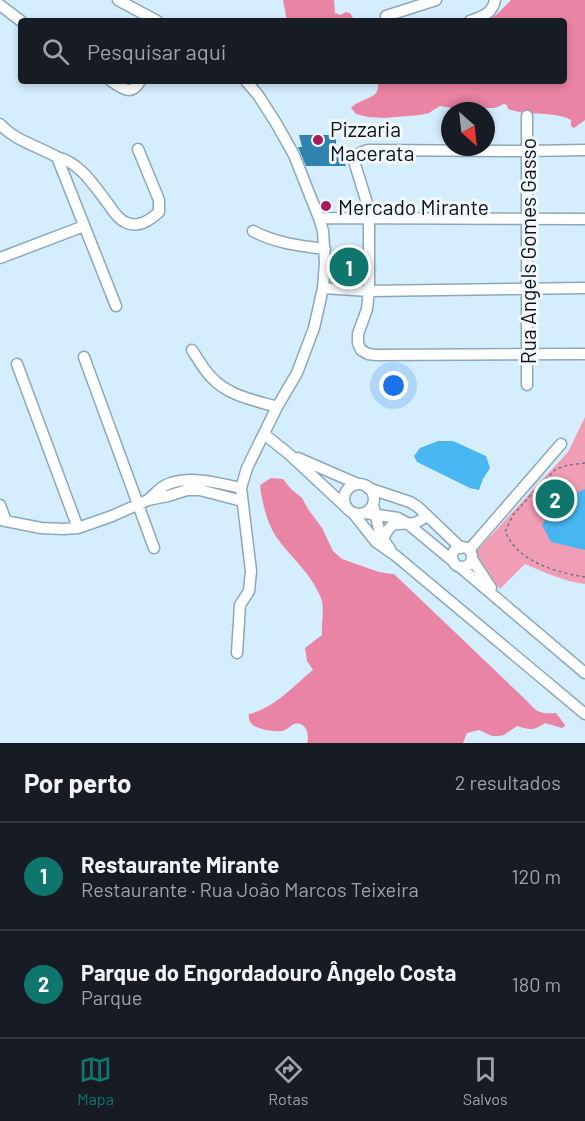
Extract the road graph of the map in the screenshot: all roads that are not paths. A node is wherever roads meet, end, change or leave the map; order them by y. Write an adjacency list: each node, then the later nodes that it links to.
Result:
1 (118, 0): 6 (street)
2 (436, 0): 5 (street)
3 (495, 0): 7 (street)
4 (0, 5): 8 (street)
5 (386, 16)
6 (151, 18)
7 (478, 18)
8 (18, 19)
9 (116, 84): 10 (street)
10 (139, 84)
11 (249, 84): 18 (street)
12 (527, 116): 16 (street, Rua Angels Gomes Gasso)
13 (0, 124): 17 (street)
14 (138, 149): 17 (street)
15 (585, 150): 16 (street)
16 (527, 151): 19 (street); 20 (street, Rua Angels Gomes Gasso)
17 (57, 157): 22 (street)
18 (320, 218): 19 (street); 24 (street)
19 (369, 219): 20 (street); 29 (street)
20 (527, 219): 21 (street); 27 (street, Rua Angels Gomes Gasso)
21 (585, 219)
22 (84, 226): 25 (street); 30 (street)
23 (253, 231): 24 (street)
24 (325, 249): 26 (street)
25 (0, 258)
26 (323, 288): 29 (street); 37 (street)
27 (527, 288): 28 (street); 29 (street); 32 (street, Rua Angels Gomes Gasso)
28 (585, 288)
29 (369, 291): 32 (street)
30 (116, 306)
31 (192, 350): 37 (street)
32 (527, 354): 33 (street); 36 (street, Rua Angels Gomes Gasso)
33 (585, 354)
34 (84, 357): 44 (street)
35 (17, 364): 51 (street)
36 (528, 385)
37 (277, 407): 38 (street)
38 (264, 435): 40 (street); 42 (street)
39 (561, 444): 54 (street)
40 (289, 454): 41 (street); 47 (street)
41 (363, 486): 46 (street); 47 (street); 48 (street)
42 (241, 488): 43 (street); 44 (street)
43 (242, 501): 44 (street); 58 (street)
44 (144, 502): 51 (street); 53 (street)
45 (0, 506): 49 (street)
46 (371, 510): 47 (street); 50 (street); 52 (street)
47 (350, 511): 55 (street)
48 (427, 516): 50 (street); 54 (street)
49 (3, 521): 51 (street)
50 (407, 523): 52 (street); 56 (street)
51 (78, 528)
52 (383, 539): 55 (street)
53 (154, 548)
54 (467, 552): 56 (street); 56 (street); 57 (street)
55 (396, 556): 60 (street)
56 (457, 565): 57 (street)
57 (498, 599): 59 (street)
58 (237, 653)
59 (585, 673)
60 (585, 714)

